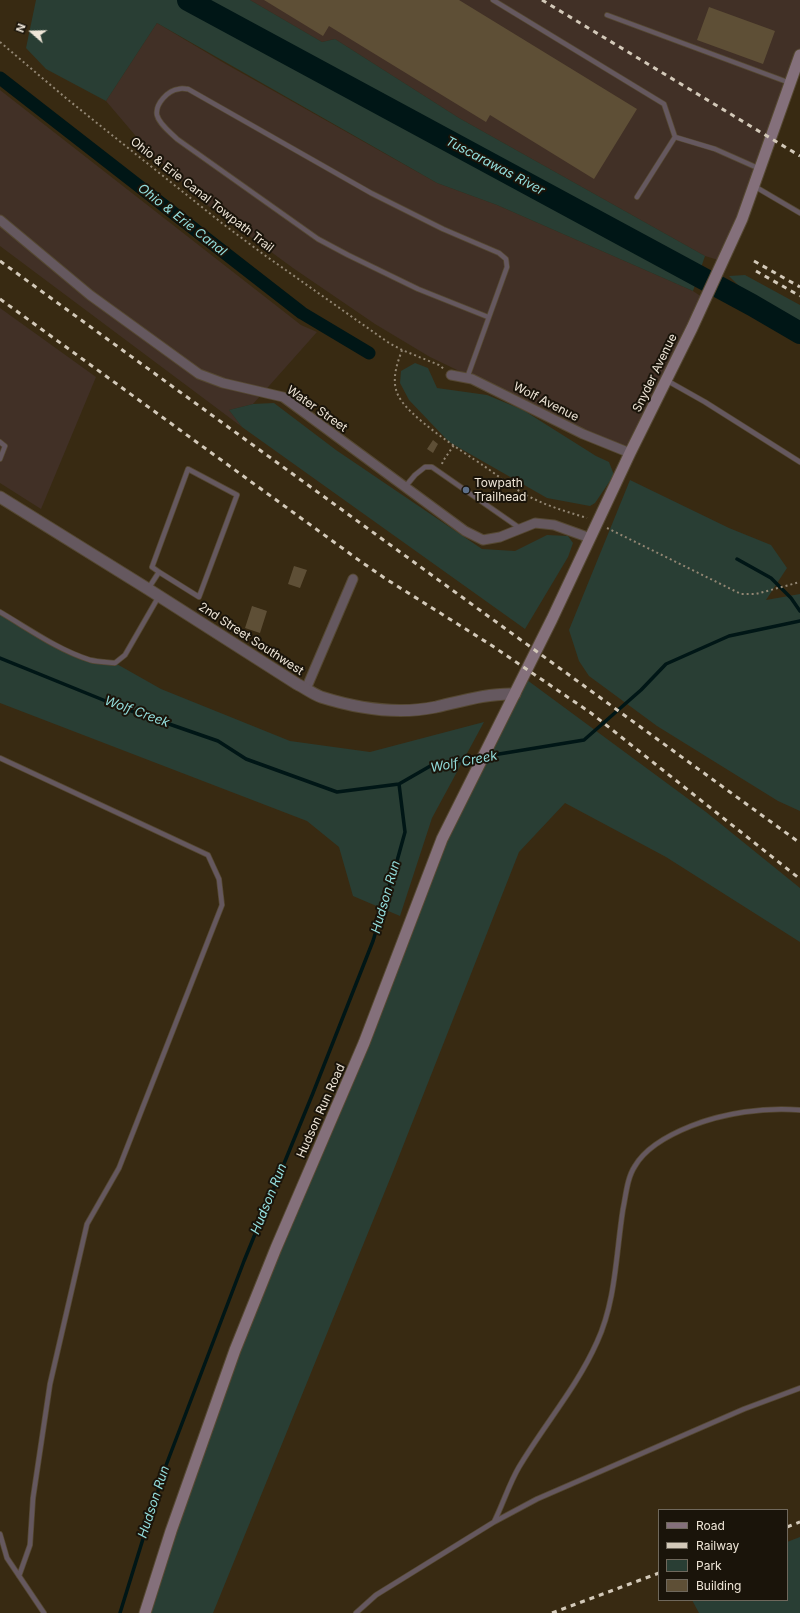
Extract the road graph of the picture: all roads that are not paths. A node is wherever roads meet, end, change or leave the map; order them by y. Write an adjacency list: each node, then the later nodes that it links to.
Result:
1 (493, 0): 5 (lane)
2 (607, 15): 4 (lane)
3 (800, 55): 4 (main road, Snyder Avenue)
4 (790, 83): 6 (main road, Snyder Avenue)
5 (675, 137): 6 (lane); 8 (lane)
6 (760, 169): 7 (main road, Snyder Avenue)
7 (754, 186): 9 (lane); 14 (main road, Snyder Avenue)
8 (637, 196)
9 (800, 213)
10 (0, 220): 19 (street, Water Street)
11 (488, 317): 11 (lane); 13 (lane)
12 (451, 375): 13 (street, Wolf Avenue)
13 (467, 378): 16 (street, Wolf Avenue)
14 (666, 380): 16 (main road, Snyder Avenue); 18 (lane)
15 (0, 442): 17 (lane)
16 (630, 453): 22 (main road, Snyder Avenue)
17 (0, 459)
18 (800, 462)
19 (405, 487): 21 (street, Water Street); 21 (lane)
20 (0, 497): 25 (street, 2nd Street Southwest)
21 (521, 529): 22 (street, Water Street)
22 (590, 538): 29 (main road, Snyder Avenue)
23 (159, 572): 23 (lane); 25 (lane)
24 (353, 579): 28 (street)
25 (148, 589): 26 (street, 2nd Street Southwest)
26 (160, 596): 27 (lane); 28 (street, 2nd Street Southwest)
27 (0, 612)
28 (306, 689): 29 (street, 2nd Street Southwest)
29 (515, 694): 37 (main road, Hudson Run Road)
30 (0, 758): 35 (lane)
31 (800, 1110): 33 (lane)
32 (800, 1388): 33 (lane)
33 (494, 1522): 38 (lane)
34 (0, 1534): 35 (lane)
35 (19, 1576): 36 (lane)
36 (44, 1613)
37 (144, 1613)
38 (356, 1613)

